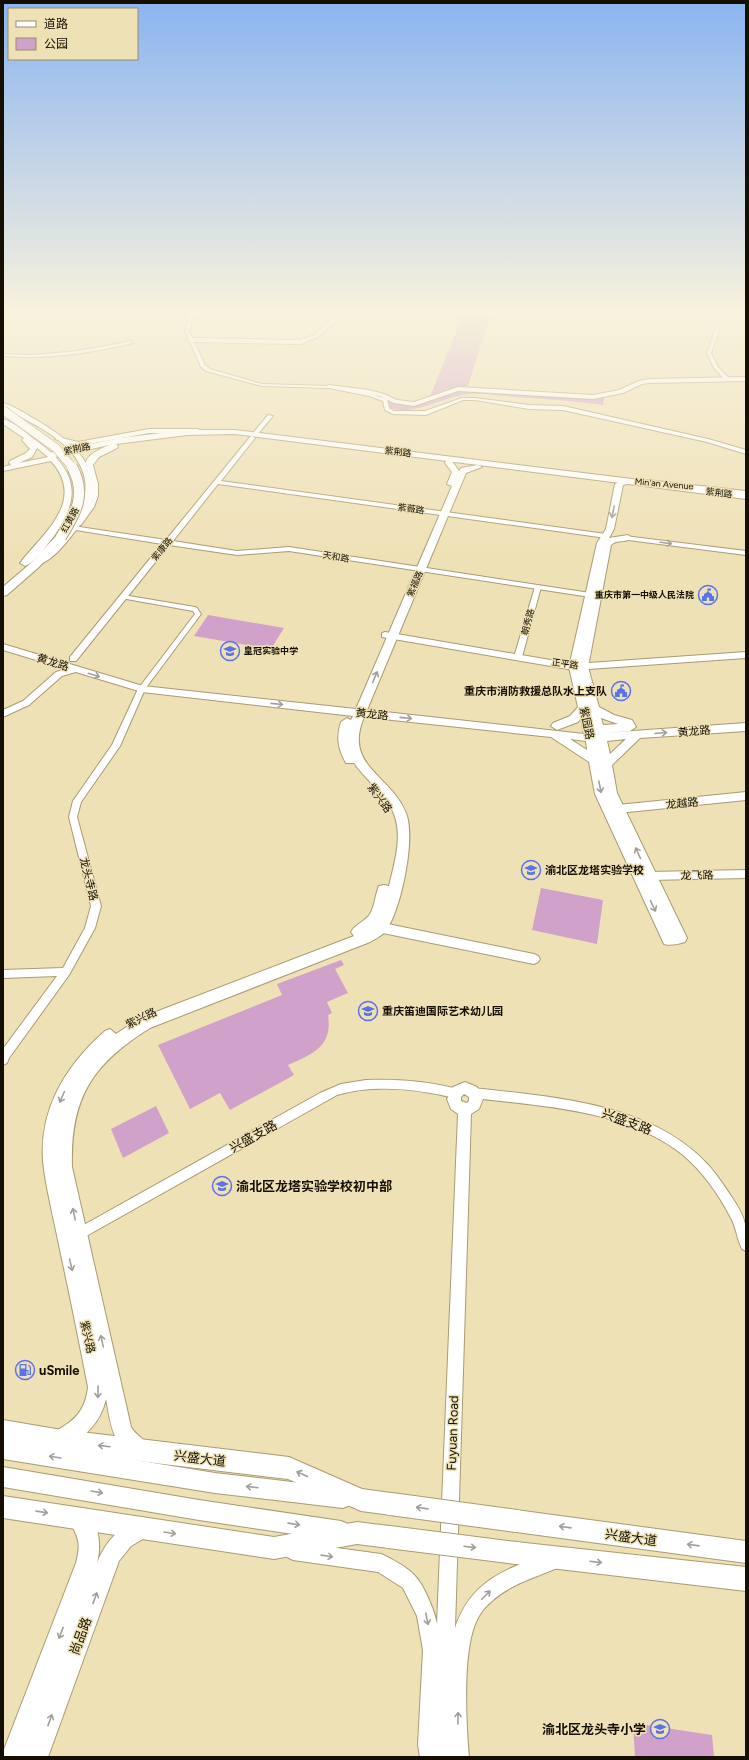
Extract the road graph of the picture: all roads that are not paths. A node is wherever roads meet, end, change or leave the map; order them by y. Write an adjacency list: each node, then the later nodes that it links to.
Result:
1 (354, 392): 18 (street)
2 (370, 392): 3 (street)
3 (449, 392)
4 (511, 392): 5 (street)
5 (620, 392)
6 (3, 404): 14 (main road)
7 (3, 410): 33 (highway, 红黄路, bridge)
8 (3, 415): 33 (highway, 红黄路)
9 (270, 416): 13 (street, 紫康路)
10 (3, 421): 11 (main road)
11 (15, 429): 19 (main road); 21 (main road)
12 (198, 431): 13 (main road, 紫荆路); 15 (main road, 紫荆路); 16 (street)
13 (254, 436): 15 (main road, 紫荆路); 20 (main road, 紫荆路); 25 (street, 紫康路); 26 (main road, 紫荆路)
14 (58, 440): 16 (street); 17 (main road)
15 (130, 440): 16 (main road); 17 (main road, 紫荆路); 31 (main road)
16 (92, 442)
17 (74, 451): 19 (main road, 紫荆路); 31 (main road)
18 (746, 452)
19 (52, 457): 21 (main road); 24 (main road); 37 (main road)
20 (450, 463): 23 (main road, 紫荆路); 30 (main road, 紫福路)
21 (13, 464): 22 (main road)
22 (3, 466)
23 (478, 467): 26 (main road, 紫荆路); 30 (main road, 紫福路)
24 (3, 469)
25 (216, 482): 30 (street, 紫薇路); 35 (street, 紫康路)
26 (624, 483): 27 (street, Min'an Avenue); 28 (main road, 紫荆路); 29 (main road, 紫荆路); 32 (main road, 紫园路, one-way to 32)
27 (746, 493)
28 (746, 496)
29 (746, 500)
30 (442, 513): 32 (street, 紫薇路); 38 (main road, 紫福路)
31 (77, 526): 35 (street, 天和路); 37 (main road)
32 (608, 532): 34 (main road); 42 (main road, 紫园路)
33 (58, 537): 37 (highway, 红黄路)
34 (628, 538): 36 (street, one-way to 36); 42 (main road, 紫园路)
35 (168, 542): 38 (street, 天和路); 43 (street, 紫康路)
36 (746, 553)
37 (30, 564): 39 (highway, 红黄路); 41 (highway, 红黄路)
38 (417, 569): 40 (street, 天和路); 44 (main road, 紫福路)
39 (3, 582)
40 (538, 587): 42 (street, 天和路); 48 (street, 朝秀路)
41 (3, 593)
42 (594, 595): 50 (main road, 紫园路)
43 (123, 597): 49 (street, 紫康路); 52 (street, 龙头寺路)
44 (389, 636): 48 (street, 正平路); 53 (main road, 紫福路); 53 (main road, 紫福路, one-way to 44)
45 (3, 638): 49 (main road, 黄龙路)
46 (3, 647): 51 (main road, 黄龙路)
47 (746, 655): 50 (street, 正平路)
48 (518, 657): 50 (street, 正平路)
49 (74, 664): 51 (main road, 黄龙路); 52 (main road, 黄龙路)
50 (579, 667): 54 (main road, 紫园路)
51 (58, 669): 55 (street)
52 (145, 686): 53 (main road, 黄龙路); 68 (street, 龙头寺路)
53 (360, 705): 58 (main road, 黄龙路, one-way to 58); 58 (main road, 黄龙路); 66 (main road, 紫兴路)
54 (589, 708): 58 (main road); 59 (main road); 60 (main road, 紫园路)
55 (3, 714)
56 (746, 718): 59 (main road, 黄龙路)
57 (746, 726): 59 (main road, 黄龙路, one-way to 57)
58 (555, 730): 60 (main road, 黄龙路); 61 (main road)
59 (638, 730): 60 (main road, 黄龙路); 61 (main road)
60 (595, 734): 61 (main road, 紫园路)
61 (600, 762): 63 (main road, 紫园路); 65 (main road, 紫园路, one-way to 65)
62 (746, 796): 63 (street, 龙越路)
63 (618, 808): 65 (main road, 紫园路, one-way to 63)
64 (746, 874): 65 (street, 龙飞路)
65 (649, 876)
66 (376, 926): 67 (street); 74 (main road, 紫兴路)
67 (534, 959)
68 (66, 972): 69 (street); 70 (street, 龙头寺路)
69 (3, 974)
70 (3, 1060)
71 (474, 1093): 72 (street); 73 (street); 75 (street, 兴盛支路)
72 (454, 1094): 73 (street); 74 (street, 兴盛支路)
73 (465, 1109): 94 (street, Fuyuan Road)
74 (72, 1237): 77 (main road, 紫兴路, one-way to 77); 79 (main road, 紫兴路, one-way to 74)
75 (746, 1245)
76 (3, 1431): 77 (main road, 兴盛大道)
77 (56, 1440): 79 (main road, 兴盛大道, one-way to 77)
78 (3, 1448): 81 (main road, one-way to 78)
79 (145, 1451): 81 (main road, 兴盛大道, one-way to 79)
80 (3, 1477): 85 (main road, one-way to 85)
81 (361, 1500): 87 (main road, 兴盛大道, one-way to 81, bridge)
82 (3, 1507): 83 (main road, one-way to 83)
83 (79, 1518): 84 (main road); 91 (main road, 尚品路, one-way to 91)
84 (142, 1528): 86 (main road, one-way to 86); 92 (main road, 尚品路, one-way to 84)
85 (357, 1533): 86 (main road); 88 (main road, one-way to 88, bridge)
86 (274, 1548): 93 (street, one-way to 93)
87 (739, 1549)
88 (562, 1558): 89 (main road, one-way to 89); 95 (street, one-way to 88)
89 (736, 1578): 90 (street)
90 (746, 1587)
91 (14, 1757)
92 (36, 1757)
93 (430, 1757)
94 (443, 1757)
95 (460, 1757)

